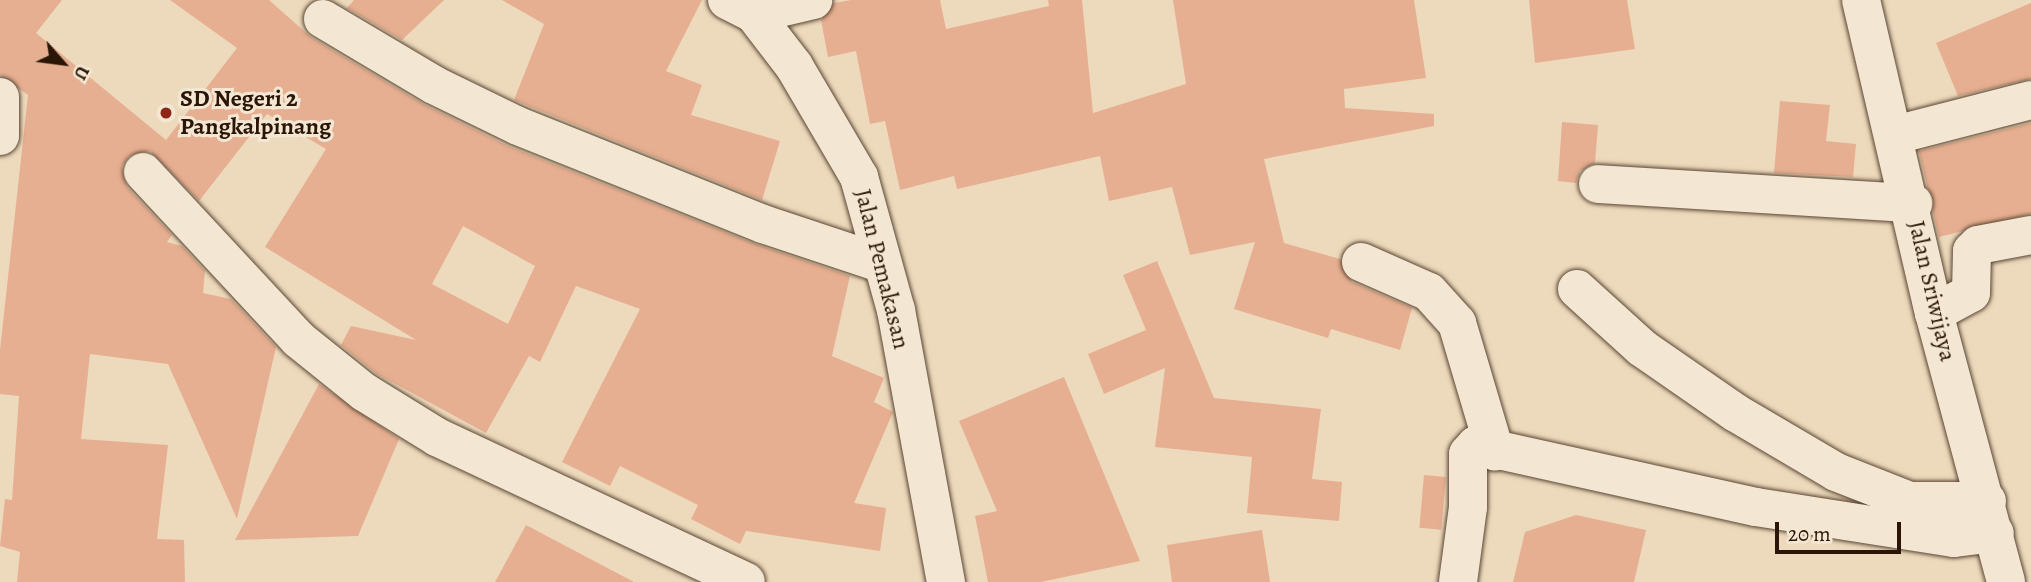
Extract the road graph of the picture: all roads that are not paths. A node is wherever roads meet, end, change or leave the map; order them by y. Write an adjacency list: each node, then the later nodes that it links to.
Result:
1 (813, 0): 3 (street)
2 (1861, 0): 7 (street, Jalan Sriwijaya)
3 (741, 7): 14 (street, Jalan Pemakasan)
4 (323, 19): 14 (street)
5 (0, 97): 8 (street)
6 (2031, 100): 7 (street)
7 (1895, 135): 11 (street, Jalan Sriwijaya)
8 (0, 136)
9 (143, 172): 19 (street)
10 (1598, 184): 11 (street)
11 (1913, 203): 16 (street, Jalan Sriwijaya)
12 (2031, 235): 16 (street)
13 (1361, 262): 17 (street)
14 (883, 264): 20 (street, Jalan Pemakasan)
15 (1577, 289): 18 (street)
16 (1934, 313): 18 (street, Jalan Sriwijaya)
17 (1495, 450): 18 (street); 21 (street)
18 (1991, 517): 22 (street, Jalan Sriwijaya)
19 (746, 582)
20 (946, 582)
21 (1458, 582)
22 (2006, 582)

